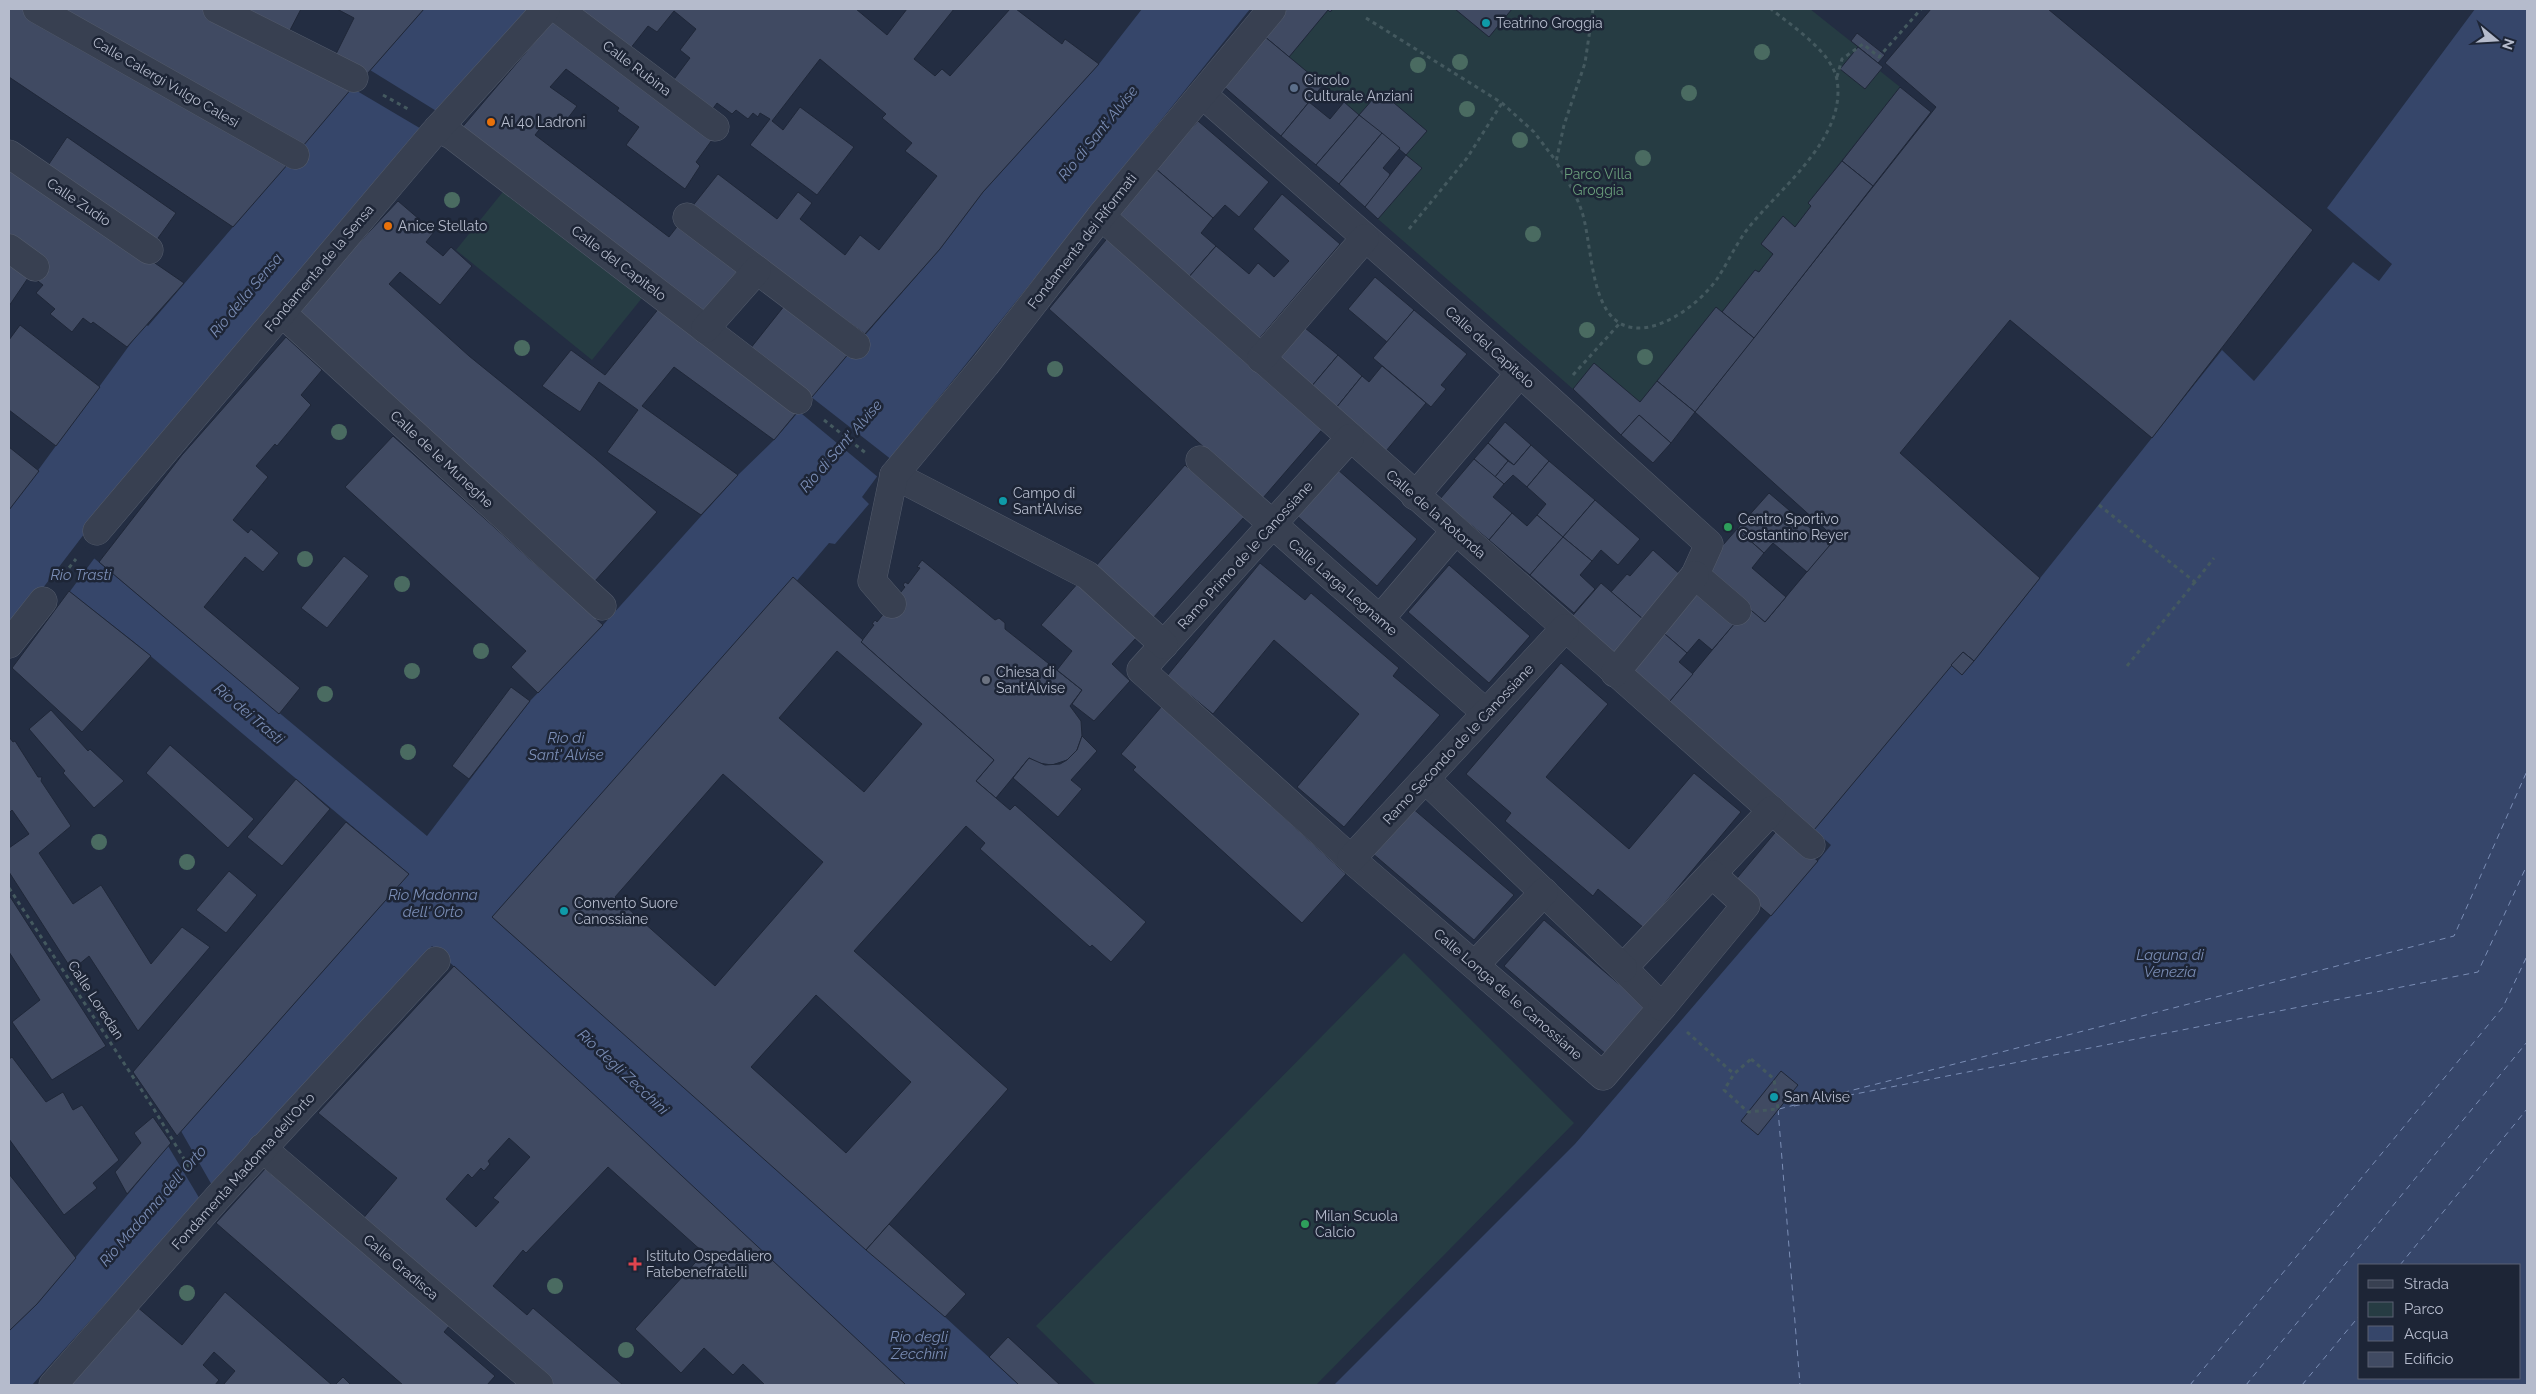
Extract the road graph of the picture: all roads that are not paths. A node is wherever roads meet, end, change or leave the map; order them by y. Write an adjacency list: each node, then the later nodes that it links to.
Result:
1 (37, 9): 11 (street, Calle Calergi Vulgo Calesi)
2 (217, 9): 6 (street)
3 (546, 9): 9 (street, Fondamenta de la Sensa)
4 (558, 9): 8 (street, Calle Rubina)
5 (1272, 9): 7 (street, Fondamenta dei Riformati)
6 (354, 78)
7 (1202, 94): 12 (street, Fondamenta dei Riformati); 14 (street, Calle del Capitelo)
8 (715, 127)
9 (438, 128): 19 (street, Fondamenta de la Sensa); 20 (street, Calle del Capitelo)
10 (9, 154): 16 (street, Calle Zudio)
11 (295, 156)
12 (1101, 216): 22 (street, Calle de la Rotonda); 27 (street, Fondamenta dei Riformati)
13 (687, 217): 18 (street)
14 (1365, 238): 22 (street); 23 (street, Calle del Capitelo)
15 (9, 248): 17 (street)
16 (149, 250)
17 (35, 267)
18 (757, 270): 20 (street); 21 (street)
19 (282, 312): 30 (street, Fondamenta de la Sensa); 35 (street, Calle de le Muneghe)
20 (705, 329): 24 (street, Calle del Capitelo)
21 (856, 345)
22 (1261, 359): 25 (street, Calle de la Rotonda)
23 (1520, 373): 28 (street); 32 (street, Calle del Capitelo)
24 (798, 400)
25 (1350, 438): 28 (street, Calle de la Rotonda); 29 (street, Ramo Primo de le Canossiane)
26 (1200, 460): 29 (street, Calle Larga Legname)
27 (894, 475): 34 (street); 40 (street)
28 (1415, 496): 31 (street, Calle de la Rotonda)
29 (1273, 525): 37 (street, Calle Larga Legname); 40 (street, Ramo Primo de le Canossiane)
30 (97, 531)
31 (1455, 531): 37 (street); 38 (street, Calle de la Rotonda)
32 (1695, 575): 36 (street); 42 (street)
33 (43, 601): 39 (street)
34 (892, 604)
35 (602, 606)
36 (1737, 611)
37 (1380, 619): 43 (street, Calle Larga Legname)
38 (1565, 628): 42 (street, Calle de la Rotonda); 43 (street, Ramo Secondo de le Canossiane)
39 (9, 644)
40 (1164, 645): 41 (street, Ramo Primo de le Canossiane)
41 (1141, 670): 47 (street, Calle Longa de le Canossiane)
42 (1615, 673): 45 (street, Calle de la Rotonda)
43 (1486, 713): 44 (street, Ramo Secondo de le Canossiane)
44 (1425, 779): 47 (street, Ramo Secondo de le Canossiane); 49 (street)
45 (1772, 810): 46 (street); 48 (street)
46 (1811, 845)
47 (1351, 859): 51 (street, Calle Longa de le Canossiane)
48 (1712, 874): 52 (street); 53 (street)
49 (1544, 892): 51 (street); 52 (street)
50 (436, 961): 54 (street, Fondamenta Madonna dell'Orto)
51 (1475, 966): 53 (street, Calle Longa de le Canossiane)
52 (1623, 968): 53 (street)
53 (1662, 1007)
54 (262, 1148): 55 (street, Fondamenta Madonna dell'Orto); 56 (street, Calle Gradisca)
55 (53, 1385)
56 (540, 1385)

